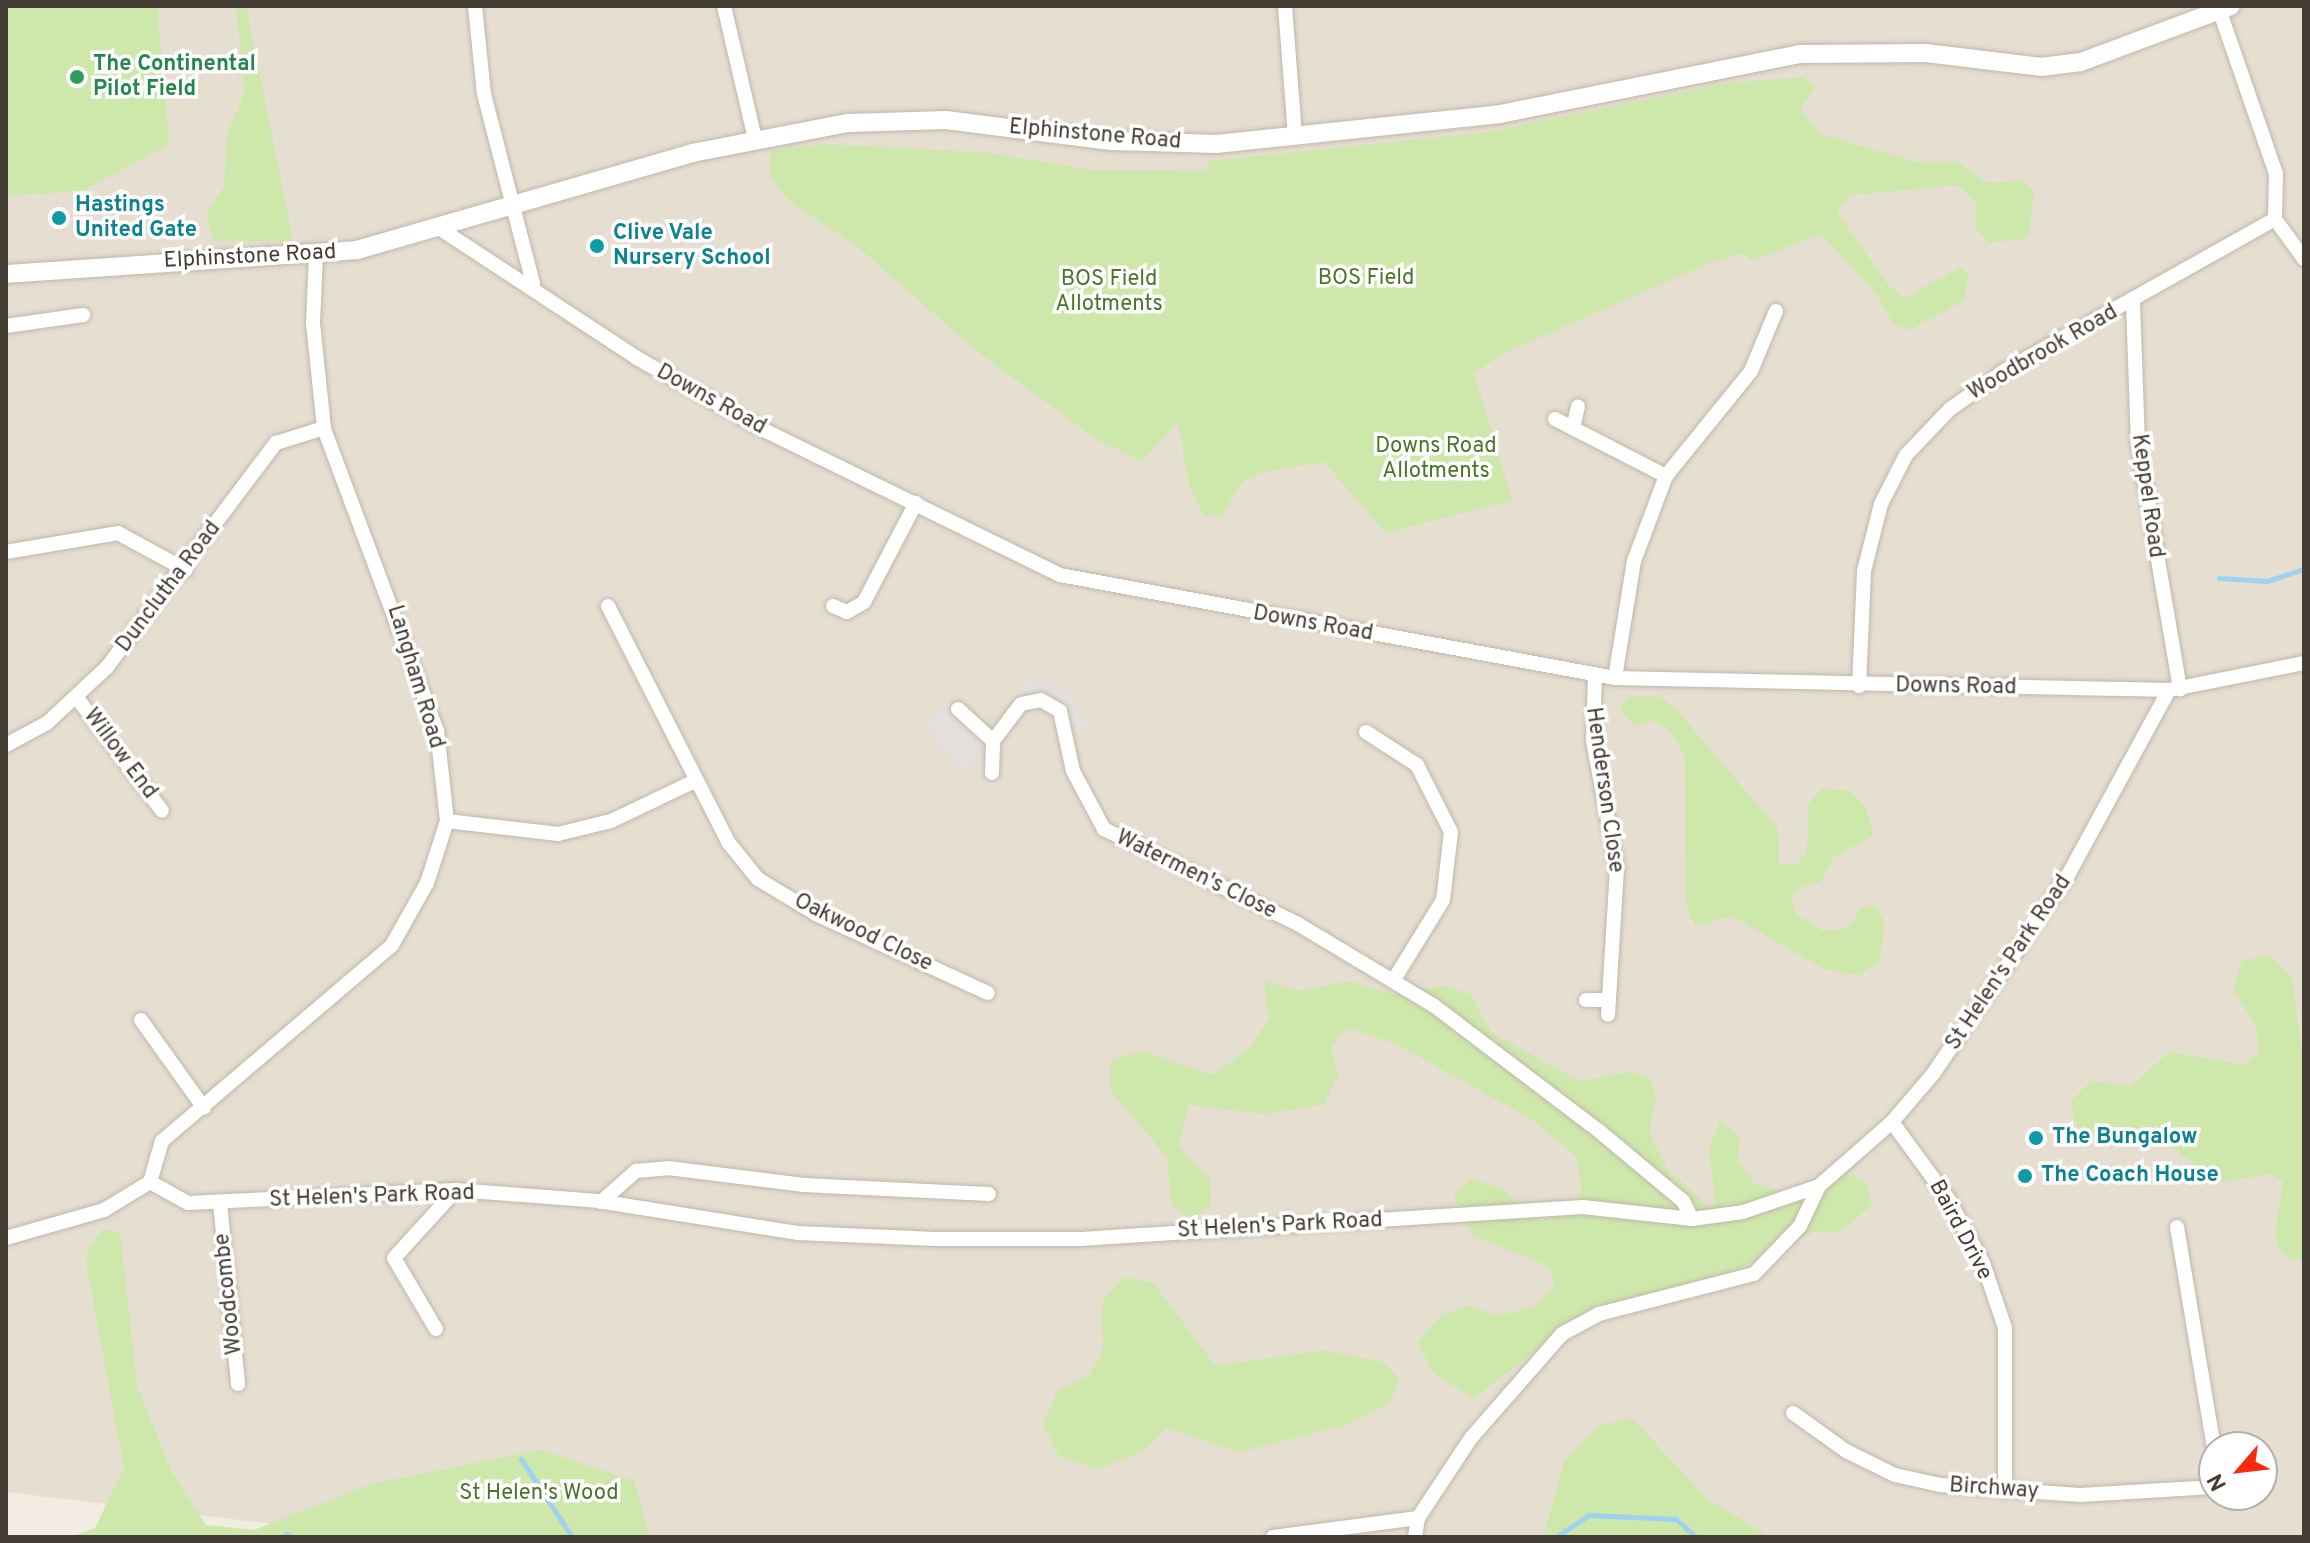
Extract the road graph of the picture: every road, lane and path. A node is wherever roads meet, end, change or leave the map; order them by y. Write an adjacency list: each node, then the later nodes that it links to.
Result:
1 (475, 6): 7 (street)
2 (724, 6): 6 (street)
3 (1285, 6): 5 (street)
4 (2226, 9): 5 (street, Elphinstone Road); 8 (street)
5 (1295, 136): 6 (street, Elphinstone Road)
6 (755, 139): 7 (street, Elphinstone Road)
7 (510, 203): 9 (street, Elphinstone Road); 13 (street)
8 (2275, 219): 11 (street); 14 (street, Woodbrook Road)
9 (439, 228): 10 (street, Elphinstone Road); 13 (street, Downs Road)
10 (316, 255): 12 (street, Elphinstone Road); 20 (street, Langham Road)
11 (2304, 259)
12 (6, 274)
13 (533, 284): 23 (street, Downs Road)
14 (2133, 302): 31 (street, Woodbrook Road); 32 (street, Keppel Road)
15 (1776, 311): 22 (street)
16 (83, 315): 17 (street)
17 (6, 326)
18 (1578, 407): 21 (street)
19 (1555, 419): 21 (street)
20 (324, 428): 25 (street, Dunclutha Road); 41 (street, Langham Road)
21 (1573, 428): 22 (street)
22 (1666, 476): 30 (street)
23 (916, 503): 27 (street); 29 (street, Downs Road)
24 (6, 552): 25 (street)
25 (186, 570): 33 (street, Dunclutha Road)
26 (608, 606): 39 (street, Oakwood Close)
27 (833, 606)
28 (2304, 663): 32 (street)
29 (1595, 676): 30 (street, Downs Road); 44 (street, Henderson Close)
30 (1615, 678): 31 (street, Downs Road)
31 (1859, 686): 32 (street, Downs Road)
32 (2174, 690): 47 (street, St Helen's Park Road)
33 (77, 698): 37 (street, Dunclutha Road); 40 (street, Willow End)
34 (958, 709): 36 (street)
35 (1366, 732): 42 (street)
36 (993, 741): 38 (street); 42 (street, Watermen's Close)
37 (6, 745)
38 (992, 773)
39 (695, 781): 41 (street); 43 (street, Oakwood Close)
40 (162, 811)
41 (447, 821): 46 (street, Langham Road)
42 (1393, 981): 54 (street, Watermen's Close)
43 (988, 993)
44 (1586, 1000)
45 (141, 1020): 46 (street)
46 (204, 1108): 48 (street, Langham Road)
47 (1892, 1122): 49 (street, St Helen's Park Road); 62 (street, Baird Drive)
48 (150, 1182): 53 (street, St Helen's Park Road); 56 (street)
49 (1819, 1186): 54 (street, St Helen's Park Road); 63 (street)
50 (456, 1190): 52 (street, St Helen's Park Road); 53 (street, St Helen's Park Road); 57 (street)
51 (989, 1194): 52 (street)
52 (601, 1202): 54 (street, St Helen's Park Road)
53 (220, 1203): 58 (street, Woodcombe)
54 (1692, 1219)
55 (2177, 1227): 60 (street)
56 (6, 1238)
57 (436, 1329)
58 (238, 1384)
59 (1793, 1413): 62 (street, Birchway)
60 (2211, 1431)
61 (2198, 1490): 62 (street, Birchway)
62 (2005, 1491)
63 (1418, 1518): 64 (street); 65 (street)
64 (1273, 1537)
65 (1415, 1537)

